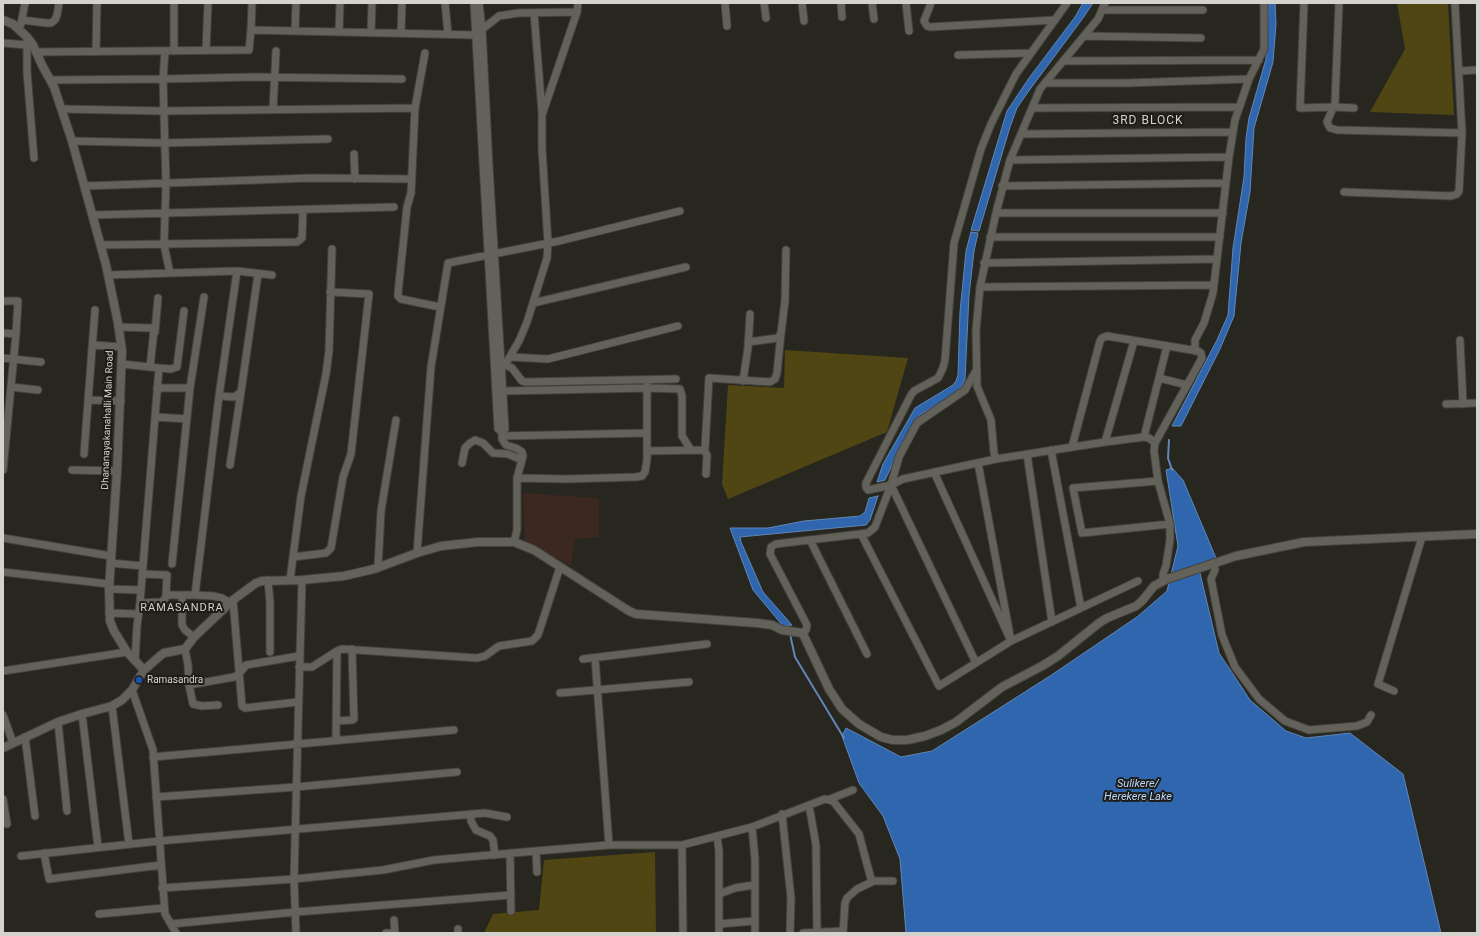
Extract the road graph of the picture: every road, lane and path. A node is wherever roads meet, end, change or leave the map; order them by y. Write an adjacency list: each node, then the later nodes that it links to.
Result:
1 (25, 3): 34 (street)
2 (59, 3): 34 (street)
3 (97, 3): 58 (street)
4 (174, 3): 55 (street)
5 (208, 3): 53 (street)
6 (252, 3): 41 (street)
7 (296, 3): 42 (street)
8 (340, 3): 44 (street)
9 (372, 3): 45 (street)
10 (402, 3): 46 (street)
11 (445, 3): 47 (street)
12 (474, 3): 48 (street)
13 (479, 3): 39 (street)
14 (578, 3): 29 (street)
15 (725, 3): 38 (street)
16 (764, 3): 32 (street)
17 (802, 3): 37 (street)
18 (841, 3): 31 (street)
19 (872, 3): 35 (street)
20 (906, 3): 43 (street)
21 (931, 3): 36 (street)
22 (1067, 3): 36 (street)
23 (1264, 3): 62 (street)
24 (1304, 3): 73 (street)
25 (1339, 3): 73 (street)
26 (1455, 5): 65 (street)
27 (1104, 6): 28 (street); 49 (street)
28 (1203, 10)
29 (577, 12): 30 (street); 80 (street)
30 (534, 13): 39 (street); 80 (street)
31 (842, 17)
32 (766, 18)
33 (3, 20): 40 (street, Dhananayakanahalli Main Road)
34 (22, 20): 40 (street)
35 (874, 20)
36 (1055, 20): 60 (street)
37 (804, 21)
38 (727, 26)
39 (482, 29): 48 (street); 112 (street)
40 (20, 30): 51 (street, Dhananayakanahalli Main Road)
41 (251, 30): 42 (street); 53 (street)
42 (295, 31): 44 (street)
43 (909, 31)
44 (339, 32): 45 (street)
45 (371, 32): 46 (street)
46 (401, 33): 47 (street)
47 (448, 34): 48 (street)
48 (475, 35): 112 (street)
49 (1084, 36): 50 (street); 63 (street)
50 (1201, 38)
51 (27, 41): 52 (street); 57 (street, Dhananayakanahalli Main Road); 89 (street)
52 (3, 43)
53 (206, 50): 55 (street)
54 (166, 51): 55 (street); 58 (street); 70 (street)
55 (174, 51)
56 (276, 51): 66 (street)
57 (36, 52): 58 (street); 69 (street, Dhananayakanahalli Main Road)
58 (96, 52)
59 (425, 53): 74 (street)
60 (1031, 54): 61 (street); 199 (street)
61 (958, 55)
62 (1259, 60): 63 (street); 68 (street)
63 (1063, 61): 71 (street)
64 (1477, 70): 65 (street)
65 (1459, 71): 82 (street)
66 (275, 78): 67 (street); 70 (street); 78 (street)
67 (402, 79)
68 (1249, 79): 71 (street); 72 (street)
69 (50, 80): 70 (street); 77 (street, Dhananayakanahalli Main Road)
70 (163, 80): 79 (street)
71 (1045, 83): 75 (street)
72 (1239, 107): 75 (street); 81 (street)
73 (1335, 107): 76 (street); 82 (street)
74 (415, 108): 78 (street); 92 (street)
75 (1032, 108): 83 (street)
76 (1354, 108)
77 (62, 109): 79 (street); 85 (street, Dhananayakanahalli Main Road)
78 (273, 109): 79 (street)
79 (163, 111): 86 (street)
80 (542, 115): 107 (street)
81 (1233, 132): 83 (street); 88 (street)
82 (1462, 133): 97 (street)
83 (1022, 134): 90 (street)
84 (328, 139): 86 (street)
85 (72, 141): 86 (street); 95 (street, Dhananayakanahalli Main Road)
86 (164, 143): 93 (street)
87 (354, 154): 91 (street)
88 (1229, 157): 90 (street); 94 (street)
89 (34, 158)
90 (1010, 160): 96 (street)
91 (355, 179): 92 (street); 93 (street)
92 (412, 179): 128 (street)
93 (166, 184): 95 (street); 103 (street)
94 (1226, 184): 96 (street); 102 (street)
95 (85, 186): 104 (street, Dhananayakanahalli Main Road)
96 (1002, 186): 101 (street)
97 (1344, 192)
98 (394, 207): 99 (street)
99 (303, 210): 103 (street); 109 (street)
100 (680, 211): 107 (street)
101 (996, 213): 102 (street); 105 (street)
102 (1223, 213): 106 (street)
103 (165, 214): 104 (street); 109 (street)
104 (92, 215): 108 (street, Dhananayakanahalli Main Road)
105 (990, 237): 106 (street); 114 (street)
106 (1220, 237): 113 (street)
107 (548, 243): 112 (street); 127 (street)
108 (101, 245): 109 (street); 119 (street, Dhananayakanahalli Main Road)
109 (164, 245): 117 (street)
110 (332, 249): 123 (street)
111 (786, 250): 136 (street)
112 (491, 254): 128 (street); 150 (street); 176 (street)
113 (1217, 259): 114 (street); 121 (street)
114 (984, 263): 122 (street)
115 (686, 267): 127 (street)
116 (237, 271): 117 (street); 118 (street); 166 (street)
117 (170, 273): 119 (street)
118 (258, 274): 120 (street); 165 (street)
119 (108, 275): 133 (street, Dhananayakanahalli Main Road)
120 (272, 275)
121 (1214, 285): 122 (street); 144 (street)
122 (980, 287): 153 (street)
123 (330, 292): 208 (street); 208 (street)
124 (204, 297): 161 (street)
125 (158, 298): 134 (street)
126 (3, 301): 137 (street)
127 (533, 303): 145 (street)
128 (440, 307): 207 (street)
129 (95, 310): 141 (street)
130 (184, 311): 152 (street)
131 (750, 314): 140 (street)
132 (678, 326): 145 (street)
133 (118, 327): 134 (street); 143 (street, Dhananayakanahalli Main Road)
134 (155, 332): 151 (street)
135 (3, 333): 137 (street)
136 (781, 333): 140 (street); 157 (street)
137 (16, 334): 147 (street)
138 (1460, 340): 171 (street)
139 (1134, 341): 142 (street); 178 (street); 180 (street)
140 (748, 342): 157 (street)
141 (93, 345): 143 (street); 167 (street)
142 (1167, 346): 144 (street); 154 (street)
143 (122, 347): 149 (street, Dhananayakanahalli Main Road)
144 (1195, 350): 158 (street)
145 (510, 357): 150 (street)
146 (3, 358): 147 (street)
147 (14, 359): 148 (street); 159 (street)
148 (41, 362)
149 (122, 364): 151 (street); 168 (street, Dhananayakanahalli Main Road)
150 (503, 366): 155 (street); 164 (street)
151 (150, 367): 152 (street)
152 (159, 368): 160 (street)
153 (977, 368): 187 (street); 199 (street)
154 (1159, 378): 158 (street); 177 (street)
155 (647, 379): 156 (street); 162 (street)
156 (676, 379)
157 (743, 381): 182 (street)
158 (1187, 385): 179 (street)
159 (11, 387): 163 (street); 192 (street)
160 (157, 388): 161 (street); 172 (street)
161 (190, 388): 173 (street)
162 (646, 388): 164 (street); 175 (street); 181 (street)
163 (38, 390)
164 (502, 391): 176 (street)
165 (241, 392): 166 (street); 191 (street)
166 (219, 396): 226 (street)
167 (88, 400): 168 (street); 185 (street)
168 (120, 401): 194 (street, Dhananayakanahalli Main Road)
169 (1477, 403): 171 (street)
170 (1446, 404): 171 (street)
171 (1463, 404)
172 (155, 417): 173 (street); 212 (street)
173 (187, 419): 210 (street)
174 (396, 420): 214 (street)
175 (646, 433): 176 (street); 184 (street)
176 (502, 434): 188 (street)
177 (1144, 437): 178 (street); 179 (street)
178 (1105, 442): 180 (street)
179 (1155, 443): 198 (street)
180 (1072, 447): 183 (street)
181 (691, 450): 182 (street); 184 (street)
182 (704, 450): 196 (street)
183 (1051, 450): 186 (street); 229 (street)
184 (647, 451): 197 (street)
185 (84, 454)
186 (1027, 454): 187 (street); 232 (street)
187 (996, 459): 190 (street)
188 (522, 460): 189 (street); 197 (street)
189 (462, 463)
190 (978, 463): 195 (street); 235 (street)
191 (230, 465)
192 (3, 470)
193 (72, 470): 194 (street)
194 (117, 471): 209 (street, Dhananayakanahalli Main Road)
195 (934, 472): 199 (street); 235 (street)
196 (706, 474)
197 (517, 478): 206 (street)
198 (1158, 481): 200 (street); 200 (street)
199 (891, 485): 201 (street); 247 (street)
200 (1170, 524): 220 (street)
201 (861, 534): 205 (street); 247 (street)
202 (1477, 534): 203 (street)
203 (1422, 537): 211 (street); 256 (street)
204 (3, 538): 209 (street)
205 (810, 540): 233 (street); 242 (street)
206 (514, 542): 207 (street); 213 (street)
207 (417, 553): 214 (street)
208 (293, 558): 218 (street)
209 (111, 559): 212 (street); 222 (street, Dhananayakanahalli Main Road)
210 (172, 564)
211 (1212, 564): 220 (street); 263 (street)
212 (143, 566): 216 (street)
213 (560, 567): 233 (street); 238 (street)
214 (378, 568): 219 (street)
215 (3, 572): 222 (street)
216 (142, 574): 223 (street); 224 (street)
217 (268, 580): 218 (street); 227 (street); 241 (street)
218 (290, 580): 219 (street)
219 (302, 580): 243 (street)
220 (1165, 580): 233 (street)
221 (1138, 581): 229 (street)
222 (109, 586): 223 (street); 230 (street, Dhananayakanahalli Main Road)
223 (141, 590): 228 (street)
224 (166, 595): 225 (street); 228 (street)
225 (182, 595): 226 (street); 234 (street)
226 (195, 595): 227 (street)
227 (231, 601): 234 (street); 251 (street)
228 (140, 603): 231 (street)
229 (1081, 608): 232 (street)
230 (109, 613): 231 (street); 240 (street, Dhananayakanahalli Main Road)
231 (138, 614): 246 (street)
232 (1052, 622): 235 (street)
233 (798, 632)
234 (194, 637): 237 (street)
235 (1011, 641): 247 (street)
236 (707, 644): 244 (street)
237 (185, 649): 249 (street); 253 (street)
238 (352, 649): 239 (street); 264 (street)
239 (337, 651): 248 (street); 264 (street)
240 (127, 652): 246 (street, Dhananayakanahalli Main Road); 250 (street)
241 (270, 652)
242 (867, 654)
243 (299, 656): 248 (street); 251 (street)
244 (595, 658): 245 (street); 255 (street)
245 (583, 659)
246 (136, 661): 249 (street, Dhananayakanahalli Main Road)
247 (976, 663)
248 (299, 667): 258 (street)
249 (144, 670): 254 (street)
250 (3, 671)
251 (239, 674): 253 (street); 258 (street)
252 (689, 682): 255 (street)
253 (189, 685): 259 (street)
254 (132, 690): 260 (street); 272 (street)
255 (597, 690): 257 (street); 292 (street)
256 (1394, 690)
257 (560, 694)
258 (298, 702): 270 (street)
259 (218, 705)
260 (112, 706): 261 (street); 290 (street)
261 (82, 714): 265 (street); 293 (street)
262 (3, 715): 269 (street)
263 (1371, 715)
264 (336, 721): 268 (street)
265 (58, 722): 267 (street); 280 (street)
266 (454, 730): 268 (street)
267 (25, 737): 269 (street); 283 (street)
268 (336, 740): 270 (street)
269 (13, 743): 271 (street)
270 (297, 744): 272 (street); 274 (street)
271 (3, 748)
272 (153, 757): 276 (street)
273 (457, 772): 274 (street)
274 (296, 787): 276 (street); 287 (street)
275 (853, 790): 278 (street)
276 (156, 797): 289 (street)
277 (3, 799): 285 (street)
278 (830, 799): 279 (street); 302 (street)
279 (809, 805): 282 (street); 326 (street)
280 (67, 811)
281 (471, 814): 284 (street); 287 (street); 297 (street)
282 (782, 814): 286 (street); 324 (street)
283 (35, 816)
284 (507, 817)
285 (7, 824)
286 (752, 827): 288 (street); 304 (street)
287 (295, 829): 289 (street); 301 (street)
288 (717, 836): 291 (street); 306 (street)
289 (159, 841): 290 (street); 299 (street)
290 (129, 844): 293 (street)
291 (682, 845): 292 (street); 321 (street)
292 (609, 846): 294 (street)
293 (98, 847): 295 (street)
294 (536, 850): 296 (street); 300 (street)
295 (44, 853): 298 (street); 299 (street)
296 (510, 853): 297 (street); 307 (street)
297 (494, 855): 301 (street)
298 (21, 856)
299 (160, 865): 305 (street)
300 (537, 872)
301 (294, 879): 305 (street); 310 (street)
302 (874, 881): 303 (street); 316 (street)
303 (893, 881)
304 (754, 885): 306 (street); 313 (street)
305 (162, 888): 308 (street)
306 (719, 894): 315 (street)
307 (511, 895): 309 (street); 310 (street)
308 (164, 908): 311 (street); 314 (street)
309 (511, 911)
310 (296, 912): 314 (street); 318 (street)
311 (99, 914)
312 (394, 920): 320 (street)
313 (754, 921): 315 (street); 323 (street)
314 (171, 924): 317 (street)
315 (719, 924): 322 (street)
316 (843, 932): 326 (street)
317 (176, 933)
318 (296, 933)
319 (386, 933): 320 (street)
320 (394, 933)
321 (683, 933)
322 (719, 933)
323 (754, 933)
324 (790, 933)
325 (803, 933): 326 (street)
326 (817, 933)

